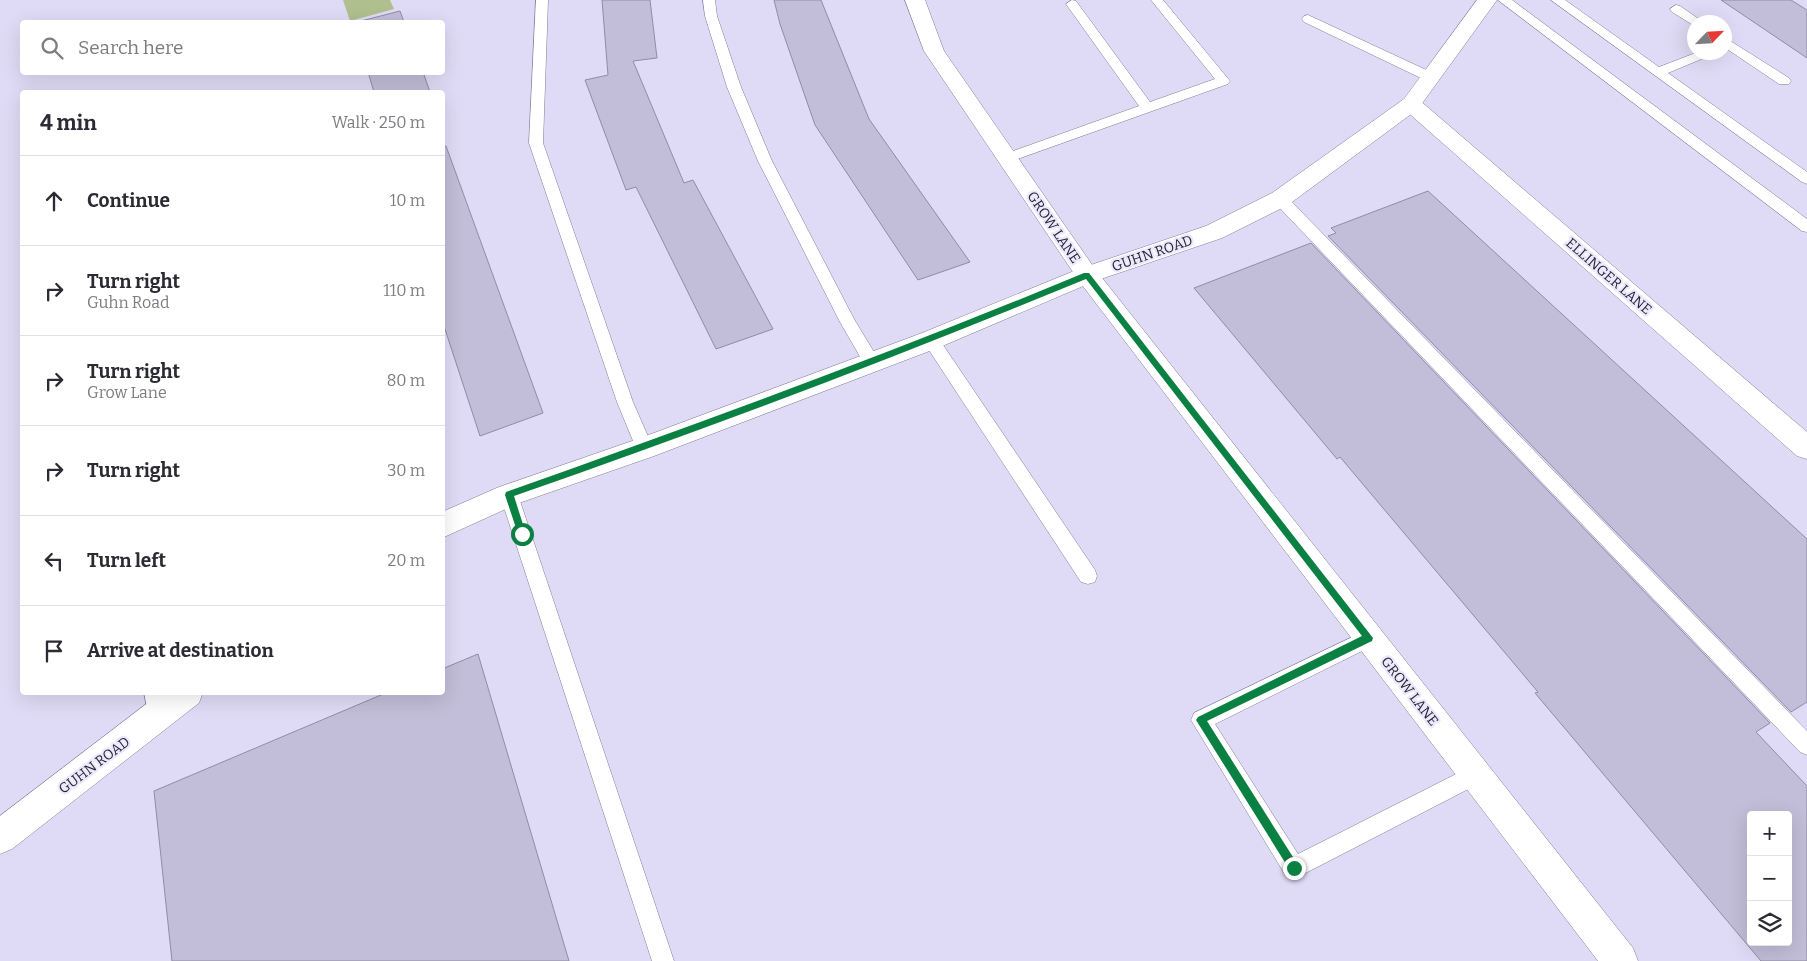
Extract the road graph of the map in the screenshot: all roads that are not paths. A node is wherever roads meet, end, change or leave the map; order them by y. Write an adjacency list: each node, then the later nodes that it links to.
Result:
1 (542, 0): 26 (lane)
2 (709, 0): 25 (lane)
3 (915, 0): 19 (street, GROW LANE)
4 (1157, 0): 18 (lane)
5 (1487, 0): 15 (street, GUHN ROAD)
6 (1504, 0): 22 (lane)
7 (1557, 0): 14 (lane)
8 (1072, 4): 18 (lane)
9 (1676, 9): 10 (lane)
10 (1687, 16)
11 (1308, 19): 15 (lane)
12 (1732, 48): 16 (lane)
13 (1690, 60): 14 (lane)
14 (1658, 72): 20 (lane)
15 (1430, 77): 17 (street, GUHN ROAD)
16 (1784, 81)
17 (1411, 104): 21 (street, GUHN ROAD); 27 (street, ELLINGER LANE)
18 (1147, 108): 19 (lane)
19 (1007, 158): 23 (street, GROW LANE)
20 (1807, 179)
21 (1280, 199): 23 (street, GUHN ROAD); 34 (lane)
22 (1807, 227)
23 (1087, 275): 24 (street, GUHN ROAD); 31 (street, GROW LANE)
24 (931, 340): 25 (street, GUHN ROAD); 30 (lane)
25 (872, 362): 26 (street, GUHN ROAD)
26 (644, 448): 28 (street, GUHN ROAD)
27 (1807, 448)
28 (509, 495): 29 (street, GUHN ROAD); 37 (lane)
29 (445, 525)
30 (1088, 576)
31 (1369, 638): 35 (street, GROW LANE); 35 (lane)
32 (180, 695): 33 (street, GUHN ROAD)
33 (156, 704): 36 (street, GUHN ROAD)
34 (1807, 745)
35 (1475, 775): 38 (street, GROW LANE)
36 (0, 837)
37 (663, 961)
38 (1620, 961)

